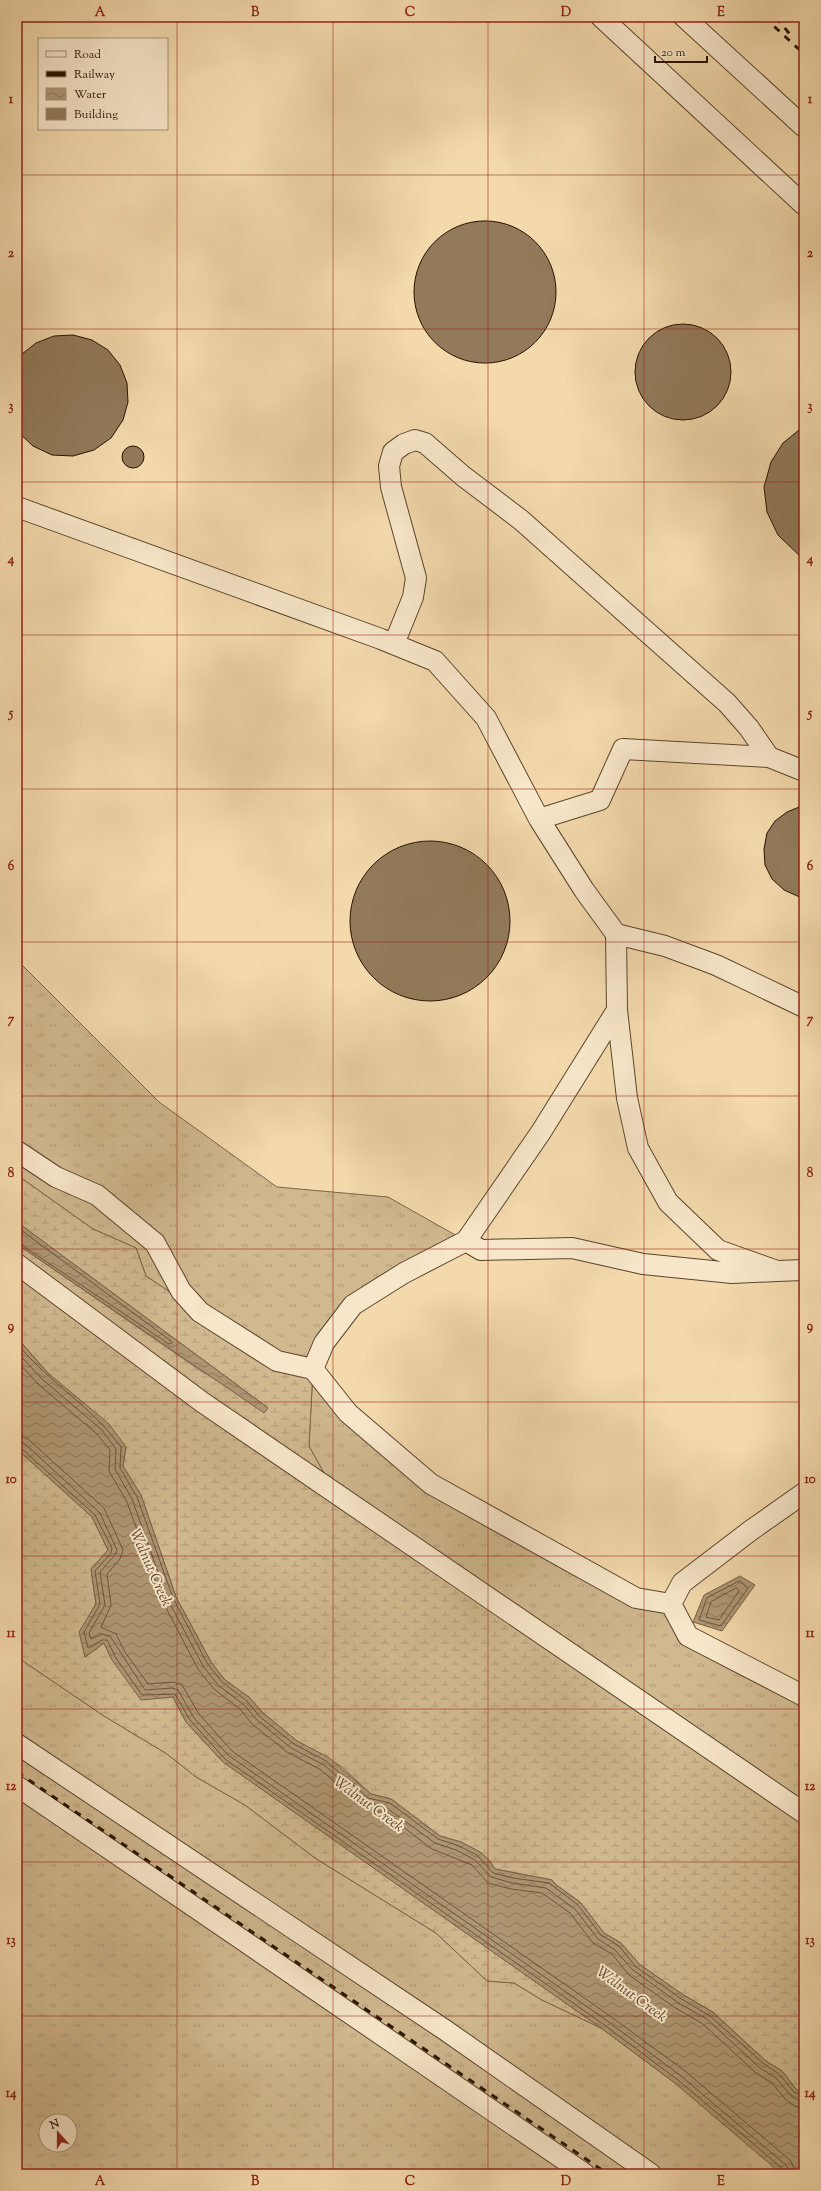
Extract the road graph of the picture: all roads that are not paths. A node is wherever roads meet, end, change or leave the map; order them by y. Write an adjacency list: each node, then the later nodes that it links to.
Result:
1 (601, 17): 4 (street)
2 (684, 17): 3 (street)
3 (804, 127)
4 (804, 205)
5 (17, 507): 6 (street)
6 (394, 644): 7 (street); 9 (street)
7 (769, 756): 8 (street); 9 (street)
8 (804, 771)
9 (539, 819): 10 (street)
10 (616, 934): 11 (street); 12 (street)
11 (804, 1007)
12 (617, 1010): 14 (street); 17 (street)
13 (17, 1151): 18 (street)
14 (466, 1241): 17 (street); 18 (street)
15 (17, 1264): 24 (street)
16 (804, 1270): 17 (street)
17 (778, 1271)
18 (313, 1369): 20 (street)
19 (804, 1493): 20 (street)
20 (671, 1604): 21 (street)
21 (804, 1696)
22 (17, 1744): 26 (street)
23 (17, 1786): 25 (street)
24 (804, 1813)
25 (585, 2174)
26 (651, 2174)

